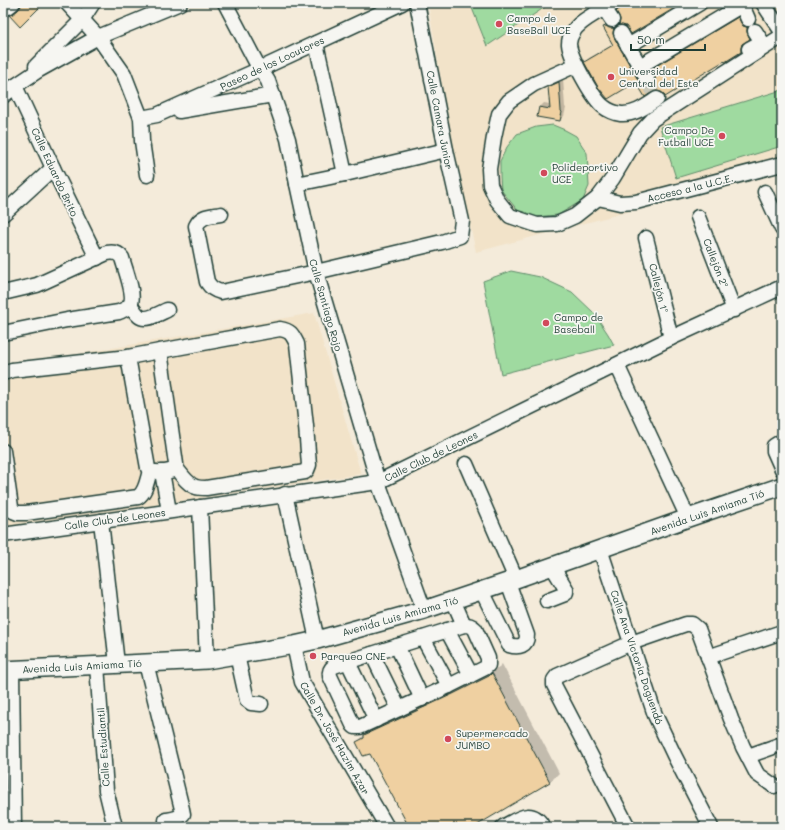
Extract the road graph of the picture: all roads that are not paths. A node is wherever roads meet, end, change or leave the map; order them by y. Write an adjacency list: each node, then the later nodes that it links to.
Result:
1 (67, 3): 12 (street)
2 (94, 3): 12 (street)
3 (180, 3): 18 (street)
4 (225, 3): 24 (street, Calle Santiago Rojo)
5 (402, 3): 19 (street, Paseo de los Locutores)
6 (417, 3): 31 (street, Calle Camara Junior)
7 (700, 3): 15 (street)
8 (704, 3): 13 (street)
9 (763, 3): 14 (street)
10 (742, 4): 13 (street); 17 (street)
11 (610, 10): 22 (street)
12 (82, 20): 18 (street); 26 (street)
13 (715, 21): 21 (street)
14 (781, 31): 17 (street)
15 (652, 32): 20 (street); 21 (street)
16 (621, 33): 20 (street)
17 (758, 34): 22 (street); 38 (street)
18 (98, 37): 26 (street); 30 (street)
19 (316, 43): 24 (street, Paseo de los Locutores); 34 (street)
20 (628, 46): 23 (street)
21 (664, 51): 23 (street)
22 (576, 65): 38 (street)
23 (640, 66): 25 (street)
24 (260, 70): 27 (street, Calle Santiago Rojo); 29 (street, Paseo de los Locutores)
25 (647, 79)
26 (18, 84): 28 (street); 33 (street, Calle Eduardo Brito)
27 (273, 95): 29 (street); 36 (street, Calle Santiago Rojo)
28 (3, 96)
29 (157, 115): 30 (street, Paseo de los Locutores)
30 (141, 118): 35 (street)
31 (446, 150): 34 (street); 45 (street, Calle Camara Junior)
32 (782, 164): 38 (street, Acceso a la U.C.E.)
33 (52, 168): 39 (street); 44 (street, Calle Eduardo Brito)
34 (345, 174): 36 (street)
35 (147, 175)
36 (296, 184): 45 (street, Calle Santiago Rojo)
37 (765, 192): 42 (street)
38 (598, 198)
39 (3, 214)
40 (221, 214): 45 (street)
41 (698, 217): 50 (street, Callejón 2º)
42 (782, 229)
43 (646, 238): 52 (street, Callejón 1º)
44 (97, 258): 47 (street); 48 (street)
45 (316, 272): 63 (street, Calle Santiago Rojo)
46 (782, 287): 50 (street, Calle Club de Leones)
47 (3, 293)
48 (130, 305): 49 (street); 51 (street)
49 (167, 310)
50 (734, 310): 52 (street, Calle Club de Leones)
51 (3, 333)
52 (671, 338): 55 (street, Calle Club de Leones)
53 (160, 352): 54 (street); 60 (street); 60 (street)
54 (128, 356): 56 (street); 62 (street)
55 (617, 365): 63 (street, Calle Club de Leones); 68 (street)
56 (3, 373)
57 (782, 441): 61 (street)
58 (3, 452): 62 (street)
59 (466, 464): 73 (street)
60 (176, 468): 62 (street)
61 (782, 469)
62 (156, 472): 67 (street)
63 (378, 482): 65 (street, Calle Club de Leones); 77 (street, Calle Santiago Rojo)
64 (782, 486): 68 (main road, Avenida Luis Amiama Tió)
65 (285, 494): 66 (street, Calle Club de Leones); 82 (street)
66 (200, 507): 67 (street, Calle Club de Leones); 89 (street)
67 (169, 511): 69 (street, Calle Club de Leones)
68 (688, 518): 71 (main road, Avenida Luis Amiama Tió)
69 (101, 521): 70 (street, Calle Club de Leones); 92 (street)
70 (3, 535)
71 (600, 549): 72 (main road, Avenida Luis Amiama Tió); 83 (street, Calle Ana Victoria Daguendó)
72 (552, 566): 73 (main road, Avenida Luis Amiama Tió); 76 (street)
73 (512, 581): 74 (main road, Avenida Luis Amiama Tió); 74 (street)
74 (482, 591): 75 (main road, Avenida Luis Amiama Tió)
75 (453, 600): 77 (main road, Avenida Luis Amiama Tió); 78 (street)
76 (547, 601)
77 (424, 610): 82 (main road, Avenida Luis Amiama Tió)
78 (464, 625): 79 (street); 95 (street)
79 (447, 630): 81 (street); 95 (street)
80 (782, 632): 88 (street)
81 (423, 638): 85 (street); 96 (street)
82 (317, 640): 84 (main road, Avenida Luis Amiama Tió)
83 (631, 643): 88 (street); 111 (street); 112 (street, Calle Ana Victoria Daguendó)
84 (294, 645): 87 (main road, Avenida Luis Amiama Tió); 108 (street, Calle Dr. José Hazim Azar)
85 (397, 646): 86 (street); 97 (street)
86 (372, 654): 90 (street); 99 (street)
87 (237, 655): 89 (main road, Avenida Luis Amiama Tió); 98 (street)
88 (708, 657): 102 (street)
89 (207, 660): 91 (main road, Avenida Luis Amiama Tió)
90 (348, 662): 100 (street); 100 (street)
91 (146, 663): 92 (main road, Avenida Luis Amiama Tió); 105 (street)
92 (118, 664): 93 (main road, Avenida Luis Amiama Tió)
93 (98, 665): 94 (main road, Avenida Luis Amiama Tió); 107 (street, Calle Estudiantil)
94 (7, 670): 103 (street)
95 (471, 675): 96 (street)
96 (449, 686): 97 (street)
97 (422, 699): 99 (street)
98 (261, 704)
99 (399, 709): 100 (street)
100 (376, 720)
101 (782, 744): 102 (street)
102 (748, 756): 104 (street)
103 (8, 784): 106 (street)
104 (774, 786)
105 (166, 820)
106 (14, 827)
107 (115, 827)
108 (387, 827)
109 (503, 827): 110 (street)
110 (543, 827)
111 (628, 827)
112 (711, 827)

